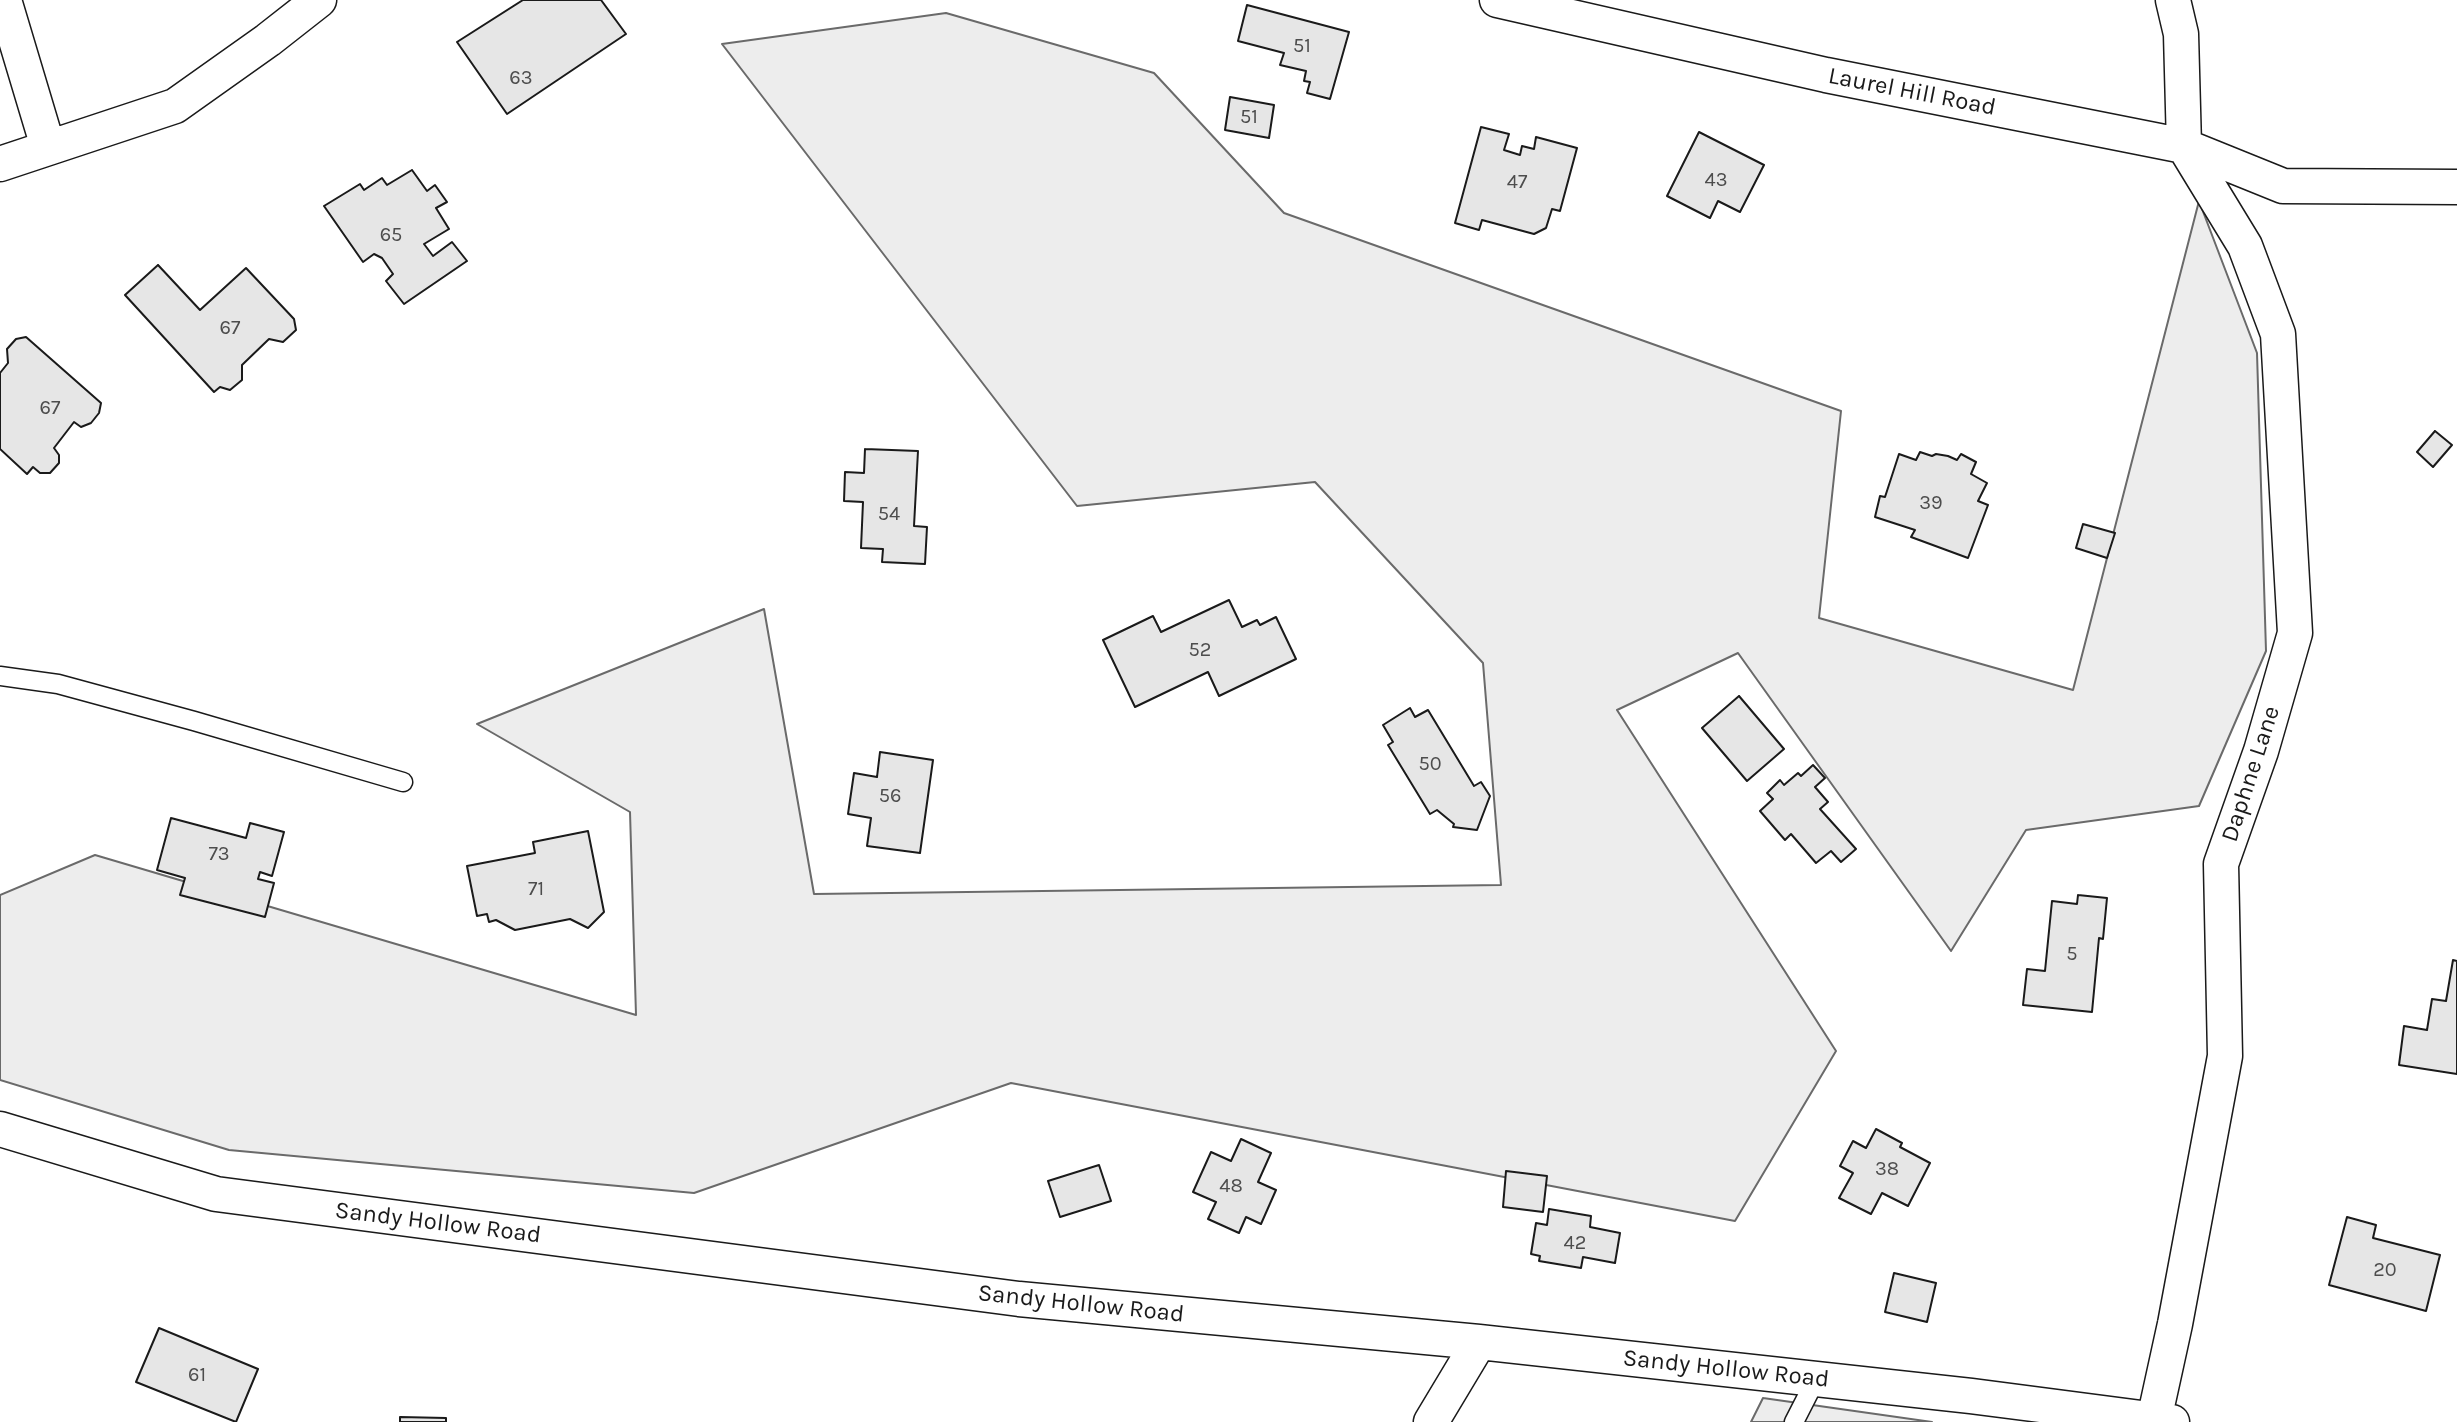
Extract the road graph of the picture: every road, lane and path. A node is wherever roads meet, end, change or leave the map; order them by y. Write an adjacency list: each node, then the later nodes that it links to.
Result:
1 (4, 0): 6 (street)
2 (319, 0): 6 (street)
3 (1497, 0): 5 (street, Laurel Hill Road)
4 (2173, 0): 5 (street)
5 (2184, 146): 8 (street, Laurel Hill Road); 14 (street, Daphne Lane)
6 (48, 147): 7 (street)
7 (0, 164)
8 (2457, 187)
9 (0, 676): 10 (lane)
10 (403, 782)
11 (0, 1129): 12 (street, Sandy Hollow Road)
12 (1479, 1342): 13 (street, Sandy Hollow Road); 15 (street)
13 (1816, 1379): 14 (street, Sandy Hollow Road); 16 (lane)
14 (2163, 1421)
15 (1431, 1422)
16 (1794, 1422)

